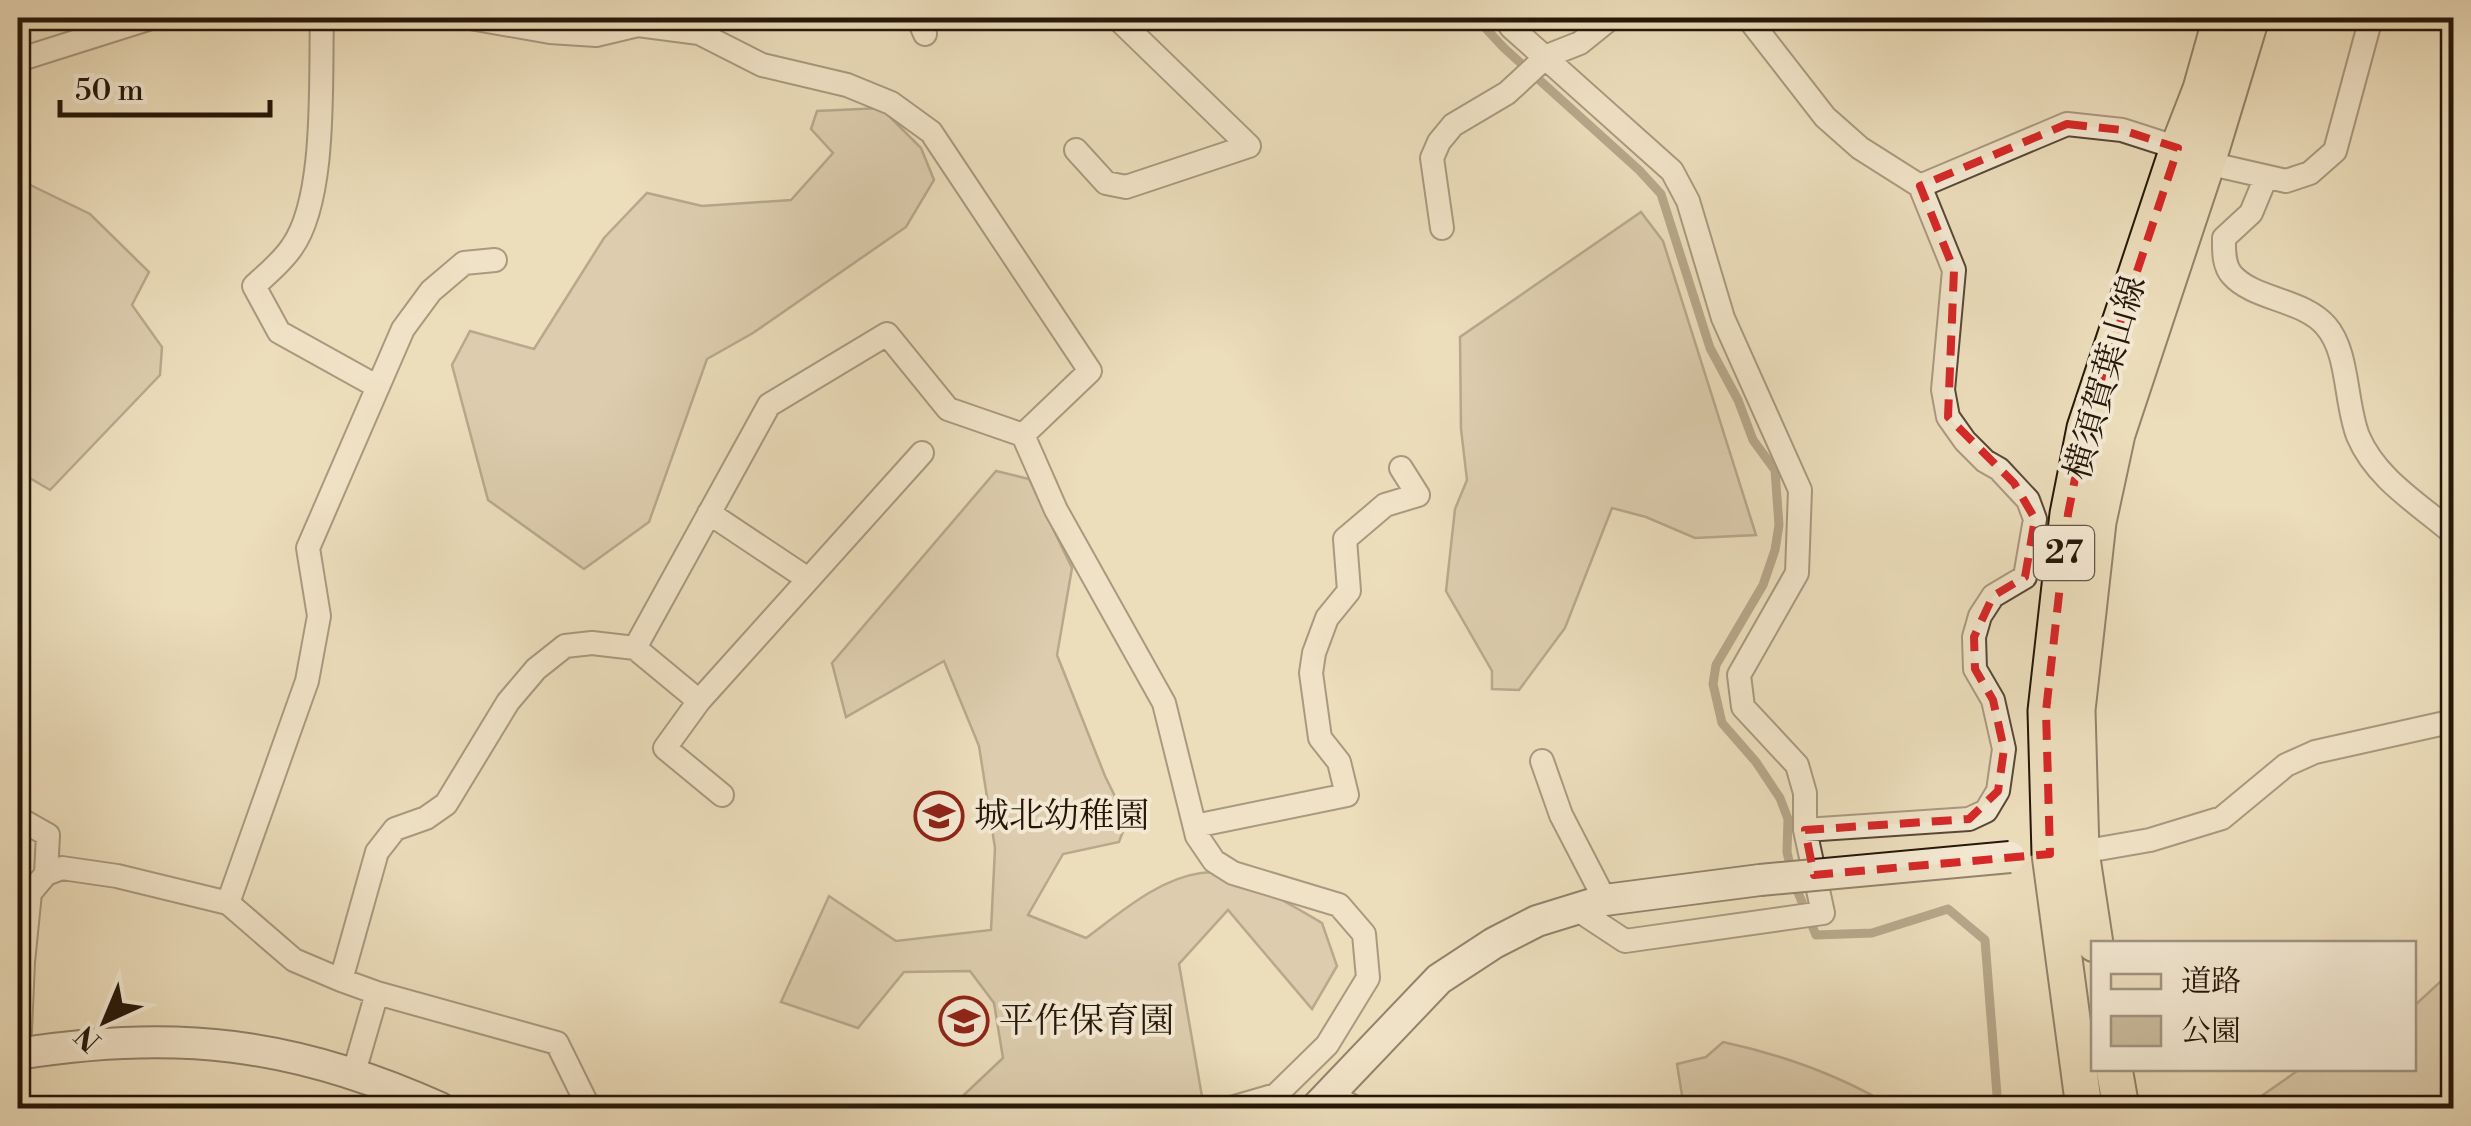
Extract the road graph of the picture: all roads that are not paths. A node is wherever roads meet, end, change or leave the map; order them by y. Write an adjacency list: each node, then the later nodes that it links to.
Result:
1 (151, 18): 12 (street)
2 (322, 18): 19 (street)
3 (470, 18): 20 (street)
4 (1117, 18): 13 (street)
5 (1505, 18): 11 (street)
6 (1611, 18): 11 (street)
7 (1748, 18): 16 (street)
8 (2222, 18): 14 (main road, 横須賀葉山線 / 27)
9 (2250, 18): 14 (main road, 横須賀葉山線 / 27)
10 (2371, 18): 15 (street)
11 (1547, 56): 17 (street); 33 (street)
12 (18, 60)
13 (1076, 150)
14 (2192, 155): 15 (street); 16 (street); 34 (main road, 横須賀葉山線 / 27)
15 (2266, 177): 24 (street)
16 (1920, 186): 33 (street)
17 (1442, 228)
18 (495, 260): 19 (street)
19 (378, 387): 37 (street)
20 (1022, 435): 23 (street); 32 (street)
21 (922, 453): 25 (street)
22 (1400, 468): 32 (street)
23 (710, 514): 25 (street); 26 (street)
24 (2454, 534)
25 (808, 580): 27 (street)
26 (635, 648): 27 (street); 40 (street)
27 (699, 701): 30 (street)
28 (2454, 722): 34 (street)
29 (1542, 761): 36 (street)
30 (722, 795)
31 (18, 818): 35 (street)
32 (1195, 826): 43 (street)
33 (1805, 830): 38 (street)
34 (2065, 853): 36 (street, bridge); 39 (main road, 横須賀葉山線 / 27); 50 (main road, 横須賀葉山線 / 27)
35 (46, 874): 37 (street); 42 (street)
36 (1605, 900): 38 (street)
37 (228, 903): 40 (street)
38 (1574, 908): 46 (street)
39 (2094, 941)
40 (341, 980): 41 (street)
41 (377, 993): 45 (street); 48 (street)
42 (18, 1054): 45 (street)
43 (1314, 1058): 46 (street); 49 (street)
44 (2114, 1071): 51 (main road)
45 (354, 1072): 47 (street)
46 (1335, 1098)
47 (440, 1108)
48 (589, 1108)
49 (1231, 1108)
50 (2084, 1108)
51 (2120, 1108)

